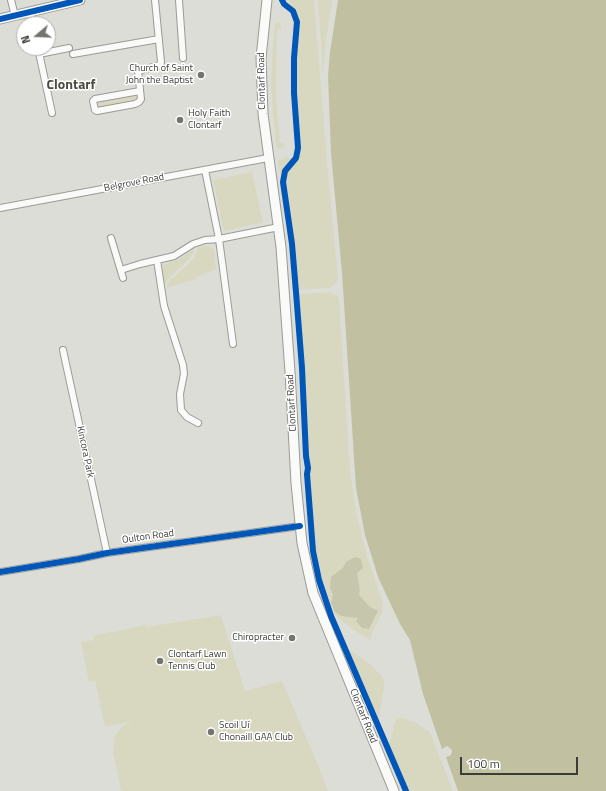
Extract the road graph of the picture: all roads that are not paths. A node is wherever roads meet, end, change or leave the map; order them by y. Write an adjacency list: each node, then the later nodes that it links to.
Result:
1 (11, 0): 8 (street)
2 (80, 0): 6 (main road)
3 (156, 0): 11 (street)
4 (179, 0): 16 (street)
5 (267, 0): 19 (main road, Clontarf Road)
6 (62, 2): 7 (main road)
7 (30, 12): 8 (main road); 9 (street)
8 (15, 16): 10 (main road)
9 (31, 16)
10 (0, 19)
11 (159, 39): 14 (street); 17 (street)
12 (69, 48): 13 (street)
13 (56, 49)
14 (73, 54)
15 (39, 56): 18 (street)
16 (183, 58)
17 (140, 91): 17 (street)
18 (52, 113)
19 (268, 158): 20 (street, Belgrove Road); 22 (main road, Clontarf Road)
20 (205, 170): 21 (street, Belgrove Road); 24 (street)
21 (0, 208)
22 (279, 227): 24 (street); 31 (main road, Clontarf Road)
23 (111, 238): 26 (street)
24 (219, 239): 25 (street); 28 (street)
25 (157, 260): 26 (street); 30 (street)
26 (121, 270): 27 (street)
27 (123, 278)
28 (233, 344)
29 (63, 350): 32 (street, Kincora Park)
30 (198, 423)
31 (300, 526): 32 (street, Oulton Road); 34 (main road, Clontarf Road)
32 (107, 553): 33 (street, Oulton Road)
33 (0, 572)
34 (394, 791)

